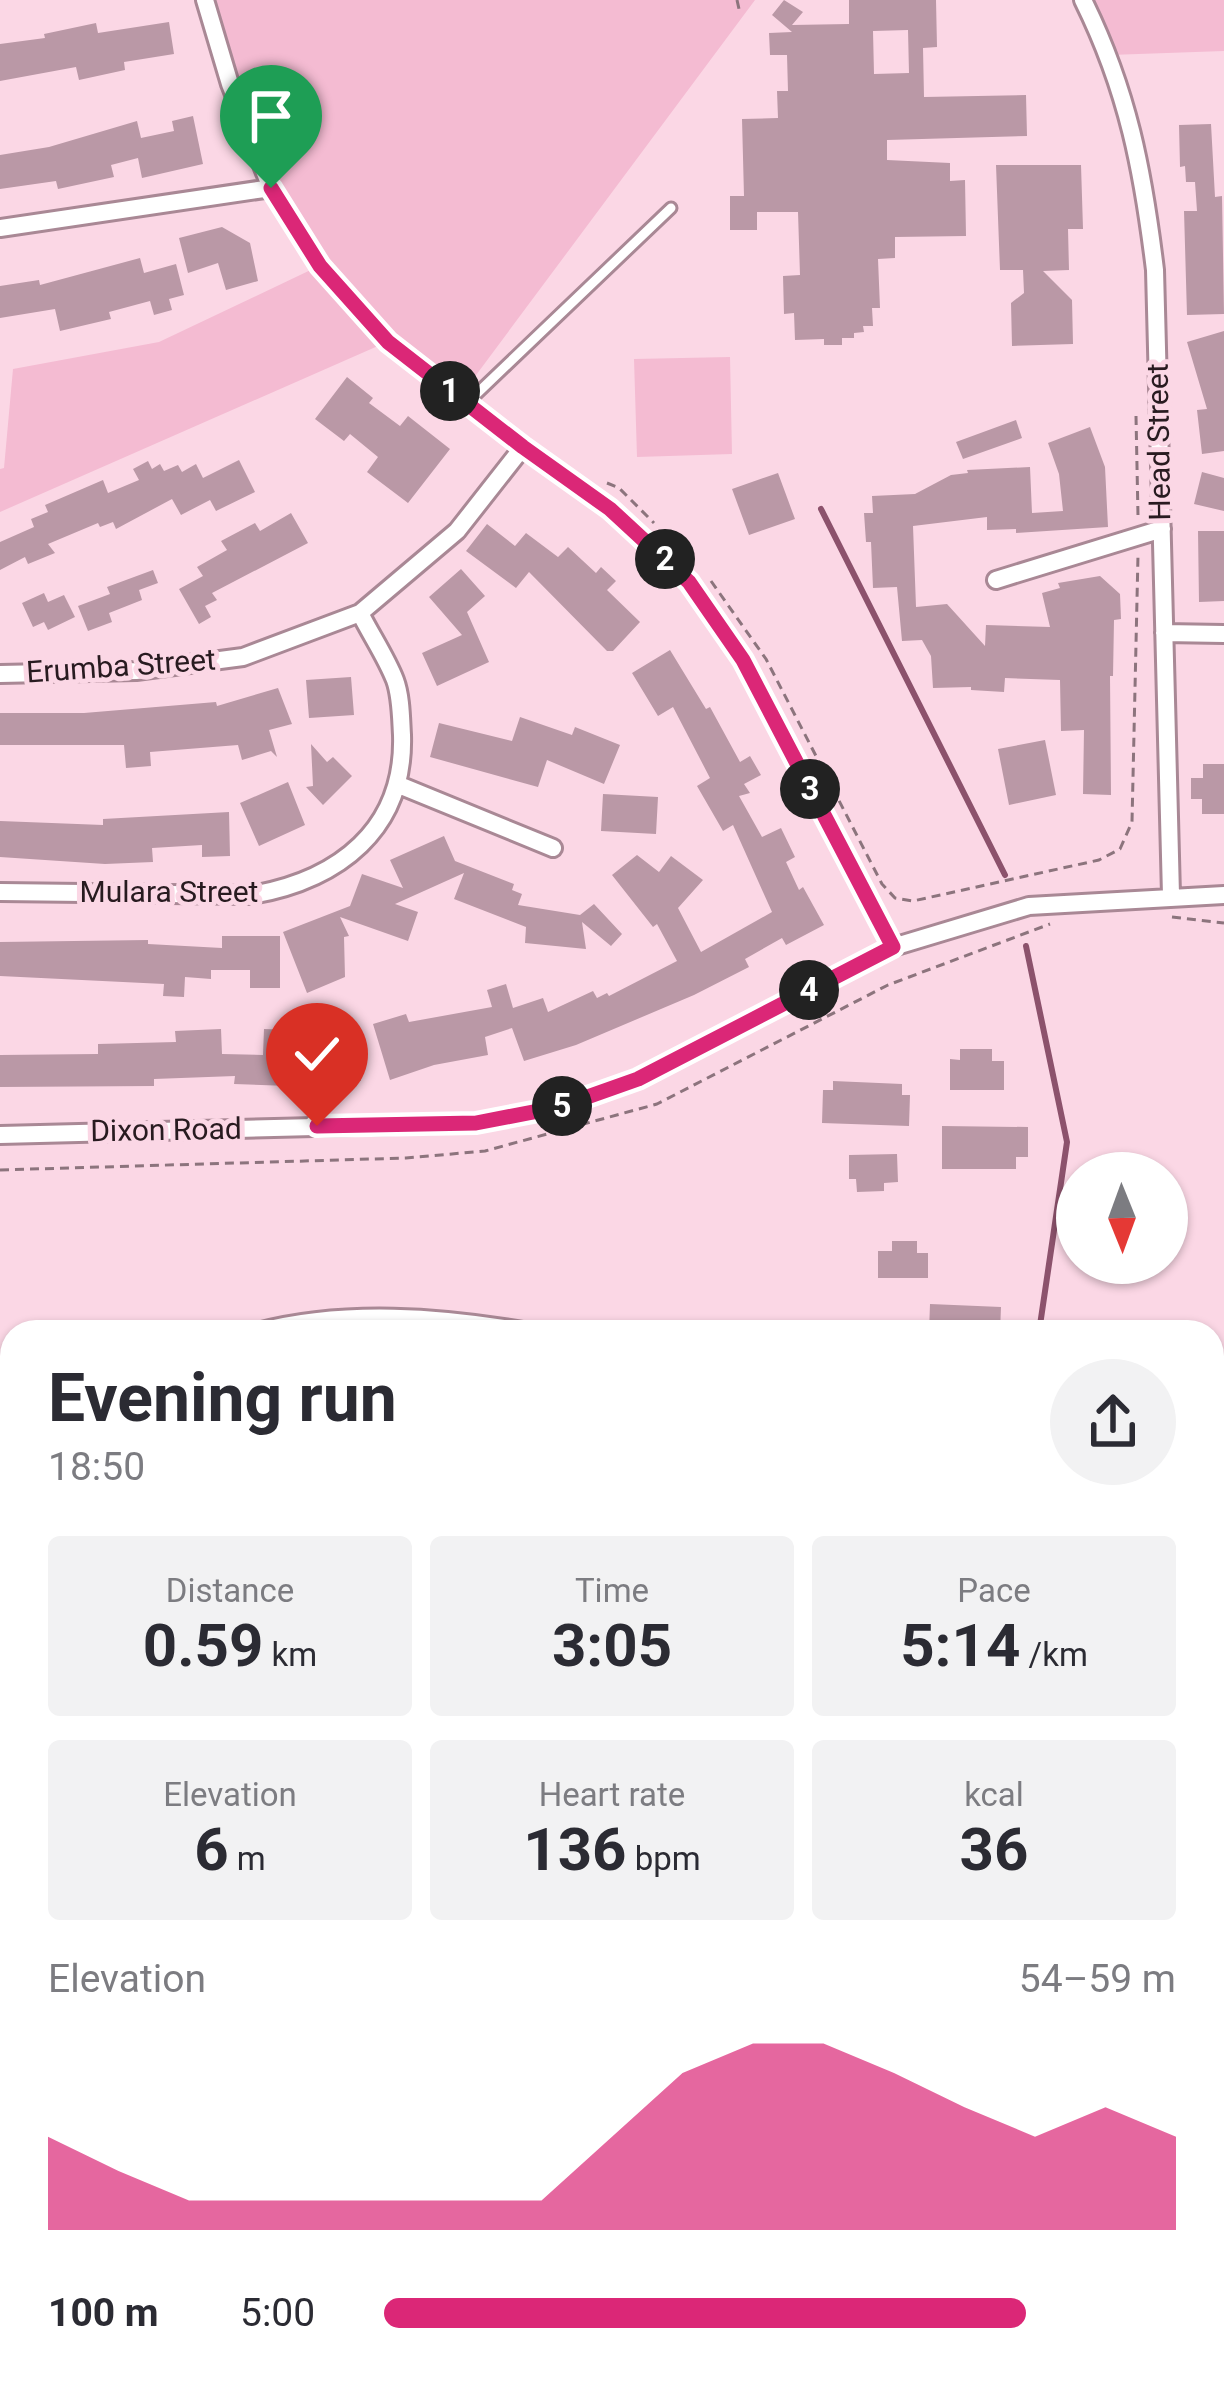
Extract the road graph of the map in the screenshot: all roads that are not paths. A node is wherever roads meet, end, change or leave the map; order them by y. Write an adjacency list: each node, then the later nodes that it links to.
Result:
1 (206, 0): 3 (street)
2 (1083, 0): 8 (street, Head Street)
3 (271, 188): 5 (street); 6 (street)
4 (671, 208): 6 (lane)
5 (0, 229)
6 (467, 404): 7 (street)
7 (523, 447): 10 (street, Erumba Street); 19 (street)
8 (1162, 529): 9 (street); 11 (street, Head Street)
9 (996, 580)
10 (360, 613): 13 (street, Erumba Street); 14 (street, Mulara Street)
11 (1164, 633): 12 (street); 17 (street, Head Street)
12 (1224, 634)
13 (0, 674)
14 (399, 784): 15 (street); 16 (street, Mulara Street)
15 (553, 848)
16 (0, 892)
17 (1171, 895): 18 (street, Dixon Road); 19 (street, Dixon Road)
18 (1224, 895)
19 (893, 947): 20 (street, Dixon Road)
20 (0, 1135)
21 (357, 1320): 22 (street)
22 (438, 1320)

